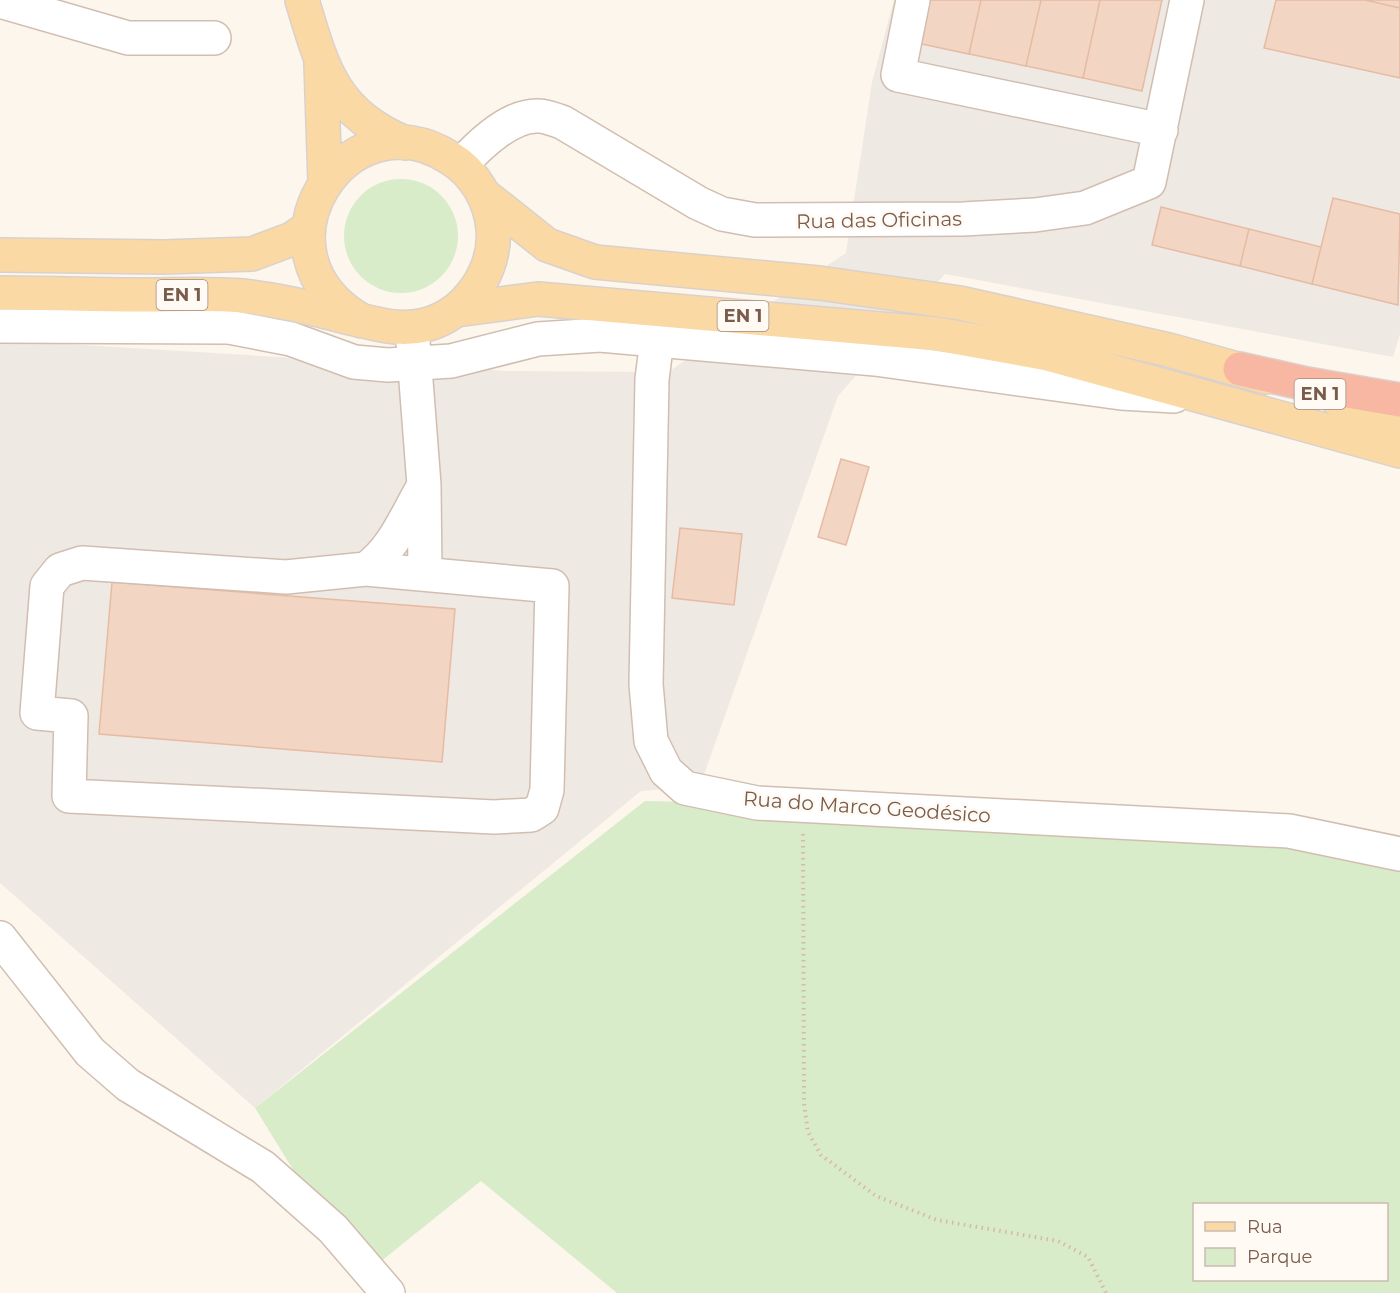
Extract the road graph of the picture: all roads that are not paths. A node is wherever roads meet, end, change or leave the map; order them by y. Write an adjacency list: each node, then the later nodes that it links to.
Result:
1 (302, 0): 6 (main road)
2 (913, 0): 7 (street)
3 (1187, 0): 7 (street, Rua das Oficinas)
4 (0, 1): 5 (street)
5 (214, 38)
6 (321, 62): 8 (main road); 10 (main road)
7 (1161, 130): 9 (street, Rua das Oficinas)
8 (405, 143): 9 (main road, EN 1); 10 (main road, EN 1)
9 (461, 165): 11 (main road, EN 1)
10 (325, 183): 12 (main road, EN 1)
11 (484, 195): 15 (main road, EN 1); 21 (main road, EN 1)
12 (308, 228): 13 (main road, EN 1); 16 (main road, EN 1)
13 (0, 255)
14 (0, 293): 16 (main road, EN 1)
15 (456, 310): 18 (main road, EN 1); 22 (main road, EN 1)
16 (362, 321): 18 (main road, EN 1)
17 (0, 326): 20 (street)
18 (413, 328): 20 (street)
19 (657, 340): 20 (street); 22 (street); 29 (street, Rua do Marco Geodésico)
20 (414, 364): 26 (street)
21 (1240, 369): 23 (highway); 24 (main road, EN 1)
22 (1207, 398): 25 (main road, EN 1)
23 (1400, 400)
24 (1400, 420)
25 (1400, 451)
26 (424, 485): 27 (street); 28 (street)
27 (366, 569): 28 (street); 28 (street)
28 (425, 574)
29 (1400, 854)
30 (0, 938): 31 (street)
31 (388, 1293)

